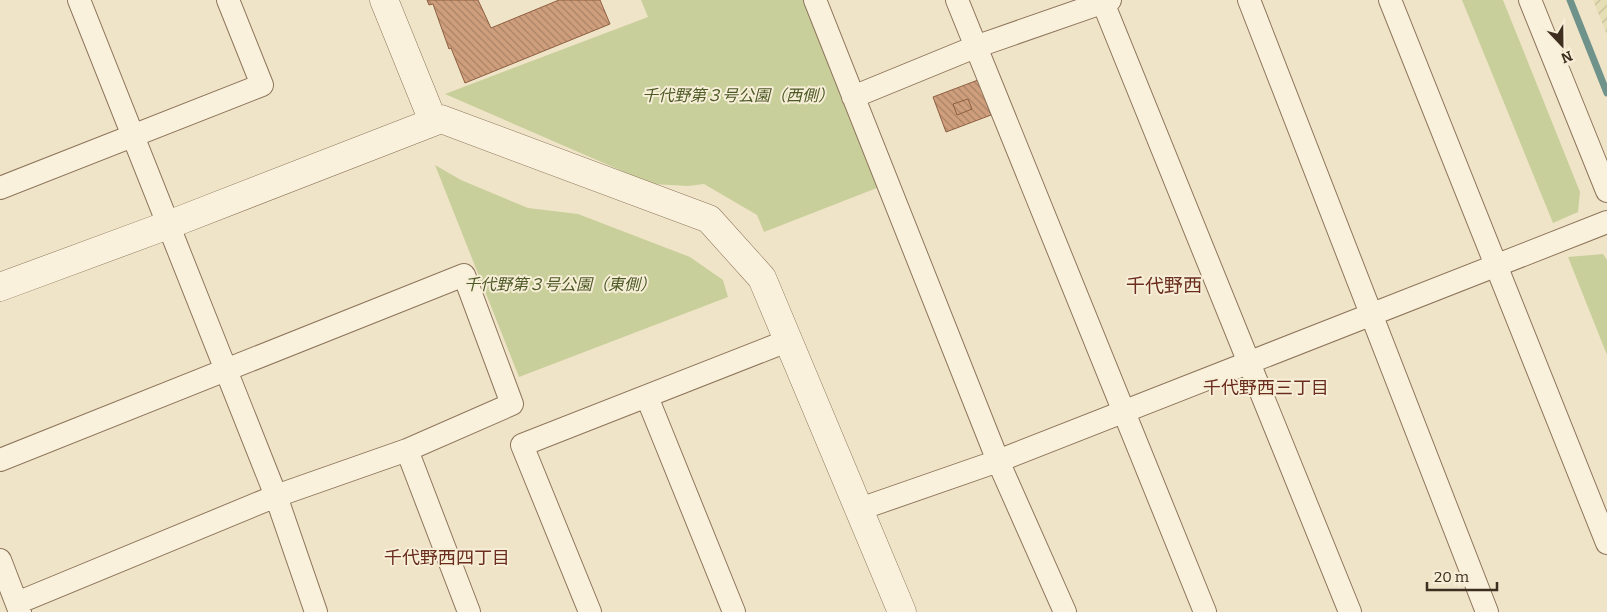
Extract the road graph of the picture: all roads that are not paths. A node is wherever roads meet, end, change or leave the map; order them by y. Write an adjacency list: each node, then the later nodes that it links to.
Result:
1 (79, 0): 13 (street)
2 (228, 0): 13 (street)
3 (384, 0): 12 (street)
4 (815, 0): 11 (street)
5 (957, 0): 10 (street)
6 (1250, 0): 20 (street)
7 (1390, 0): 18 (street)
8 (1530, 0): 15 (street)
9 (1105, 1): 10 (street); 22 (street)
10 (975, 47): 11 (street); 25 (street)
11 (853, 97): 28 (street)
12 (433, 121): 17 (street); 21 (street)
13 (133, 137): 14 (street); 17 (street)
14 (0, 188)
15 (1607, 191)
16 (1607, 222): 18 (street)
17 (168, 225): 19 (street); 23 (street)
18 (1496, 265): 20 (street); 31 (street)
19 (0, 288)
20 (1372, 315): 22 (street); 42 (street)
21 (787, 341): 24 (street); 30 (street)
22 (1250, 364): 25 (street); 41 (street)
23 (227, 369): 26 (street); 27 (street); 29 (street)
24 (647, 397): 36 (street); 37 (street)
25 (1123, 413): 28 (street); 40 (street)
26 (408, 450): 29 (street); 35 (street)
27 (0, 460)
28 (998, 461): 30 (street); 39 (street)
29 (276, 496): 33 (street); 34 (street)
30 (860, 509): 38 (street)
31 (1607, 543)
32 (0, 560): 33 (street)
33 (19, 607)
34 (316, 612)
35 (469, 612)
36 (590, 612)
37 (734, 612)
38 (902, 612)
39 (1065, 612)
40 (1206, 612)
41 (1350, 612)
42 (1488, 612)

